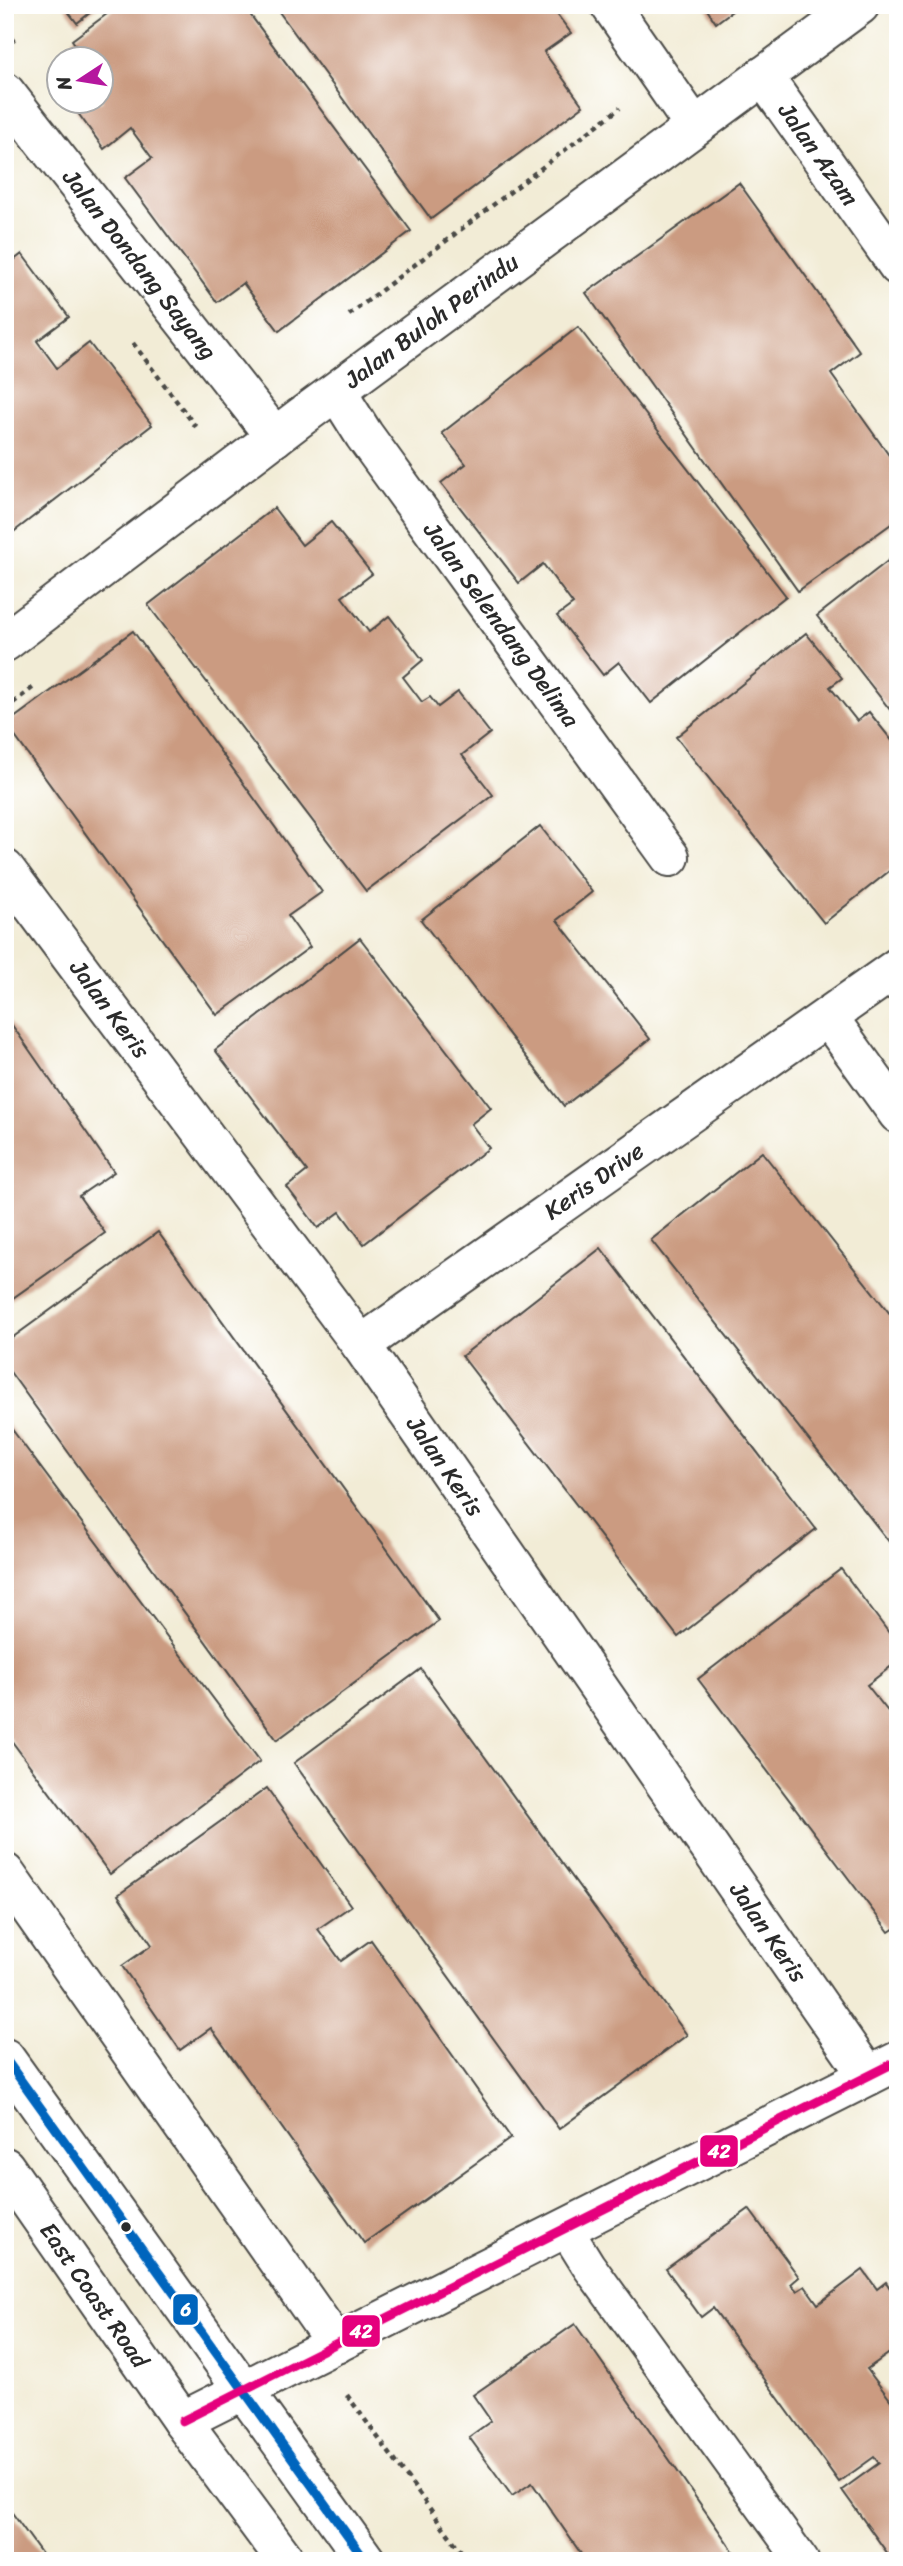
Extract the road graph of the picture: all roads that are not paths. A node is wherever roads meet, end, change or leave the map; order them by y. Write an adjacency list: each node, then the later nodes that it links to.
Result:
1 (610, 5): 5 (street)
2 (860, 5): 3 (street, Jalan Buloh Perindu)
3 (763, 76): 5 (street, Jalan Buloh Perindu); 6 (street, Jalan Azam)
4 (5, 92): 8 (street, Jalan Dondang Sayang)
5 (694, 126): 7 (street, Jalan Buloh Perindu)
6 (898, 266)
7 (337, 392): 8 (street, Jalan Buloh Perindu); 10 (street, Jalan Selendang Delima)
8 (275, 437): 9 (street, Jalan Buloh Perindu)
9 (5, 642)
10 (670, 857)
11 (5, 869): 15 (street, Jalan Keris)
12 (898, 967): 13 (street, Keris Drive)
13 (828, 1017): 14 (street); 15 (street, Keris Drive)
14 (898, 1114)
15 (361, 1345): 18 (street, Jalan Keris)
16 (5, 1873): 21 (street)
17 (5, 2058): 22 (street)
18 (883, 2068): 20 (street)
19 (5, 2167): 23 (street, East Coast Road)
20 (565, 2228): 21 (street); 26 (lane)
21 (336, 2344): 22 (street)
22 (245, 2390): 23 (street); 25 (street)
23 (182, 2421): 24 (street, East Coast Road)
24 (286, 2561)
25 (366, 2561)
26 (803, 2561)

